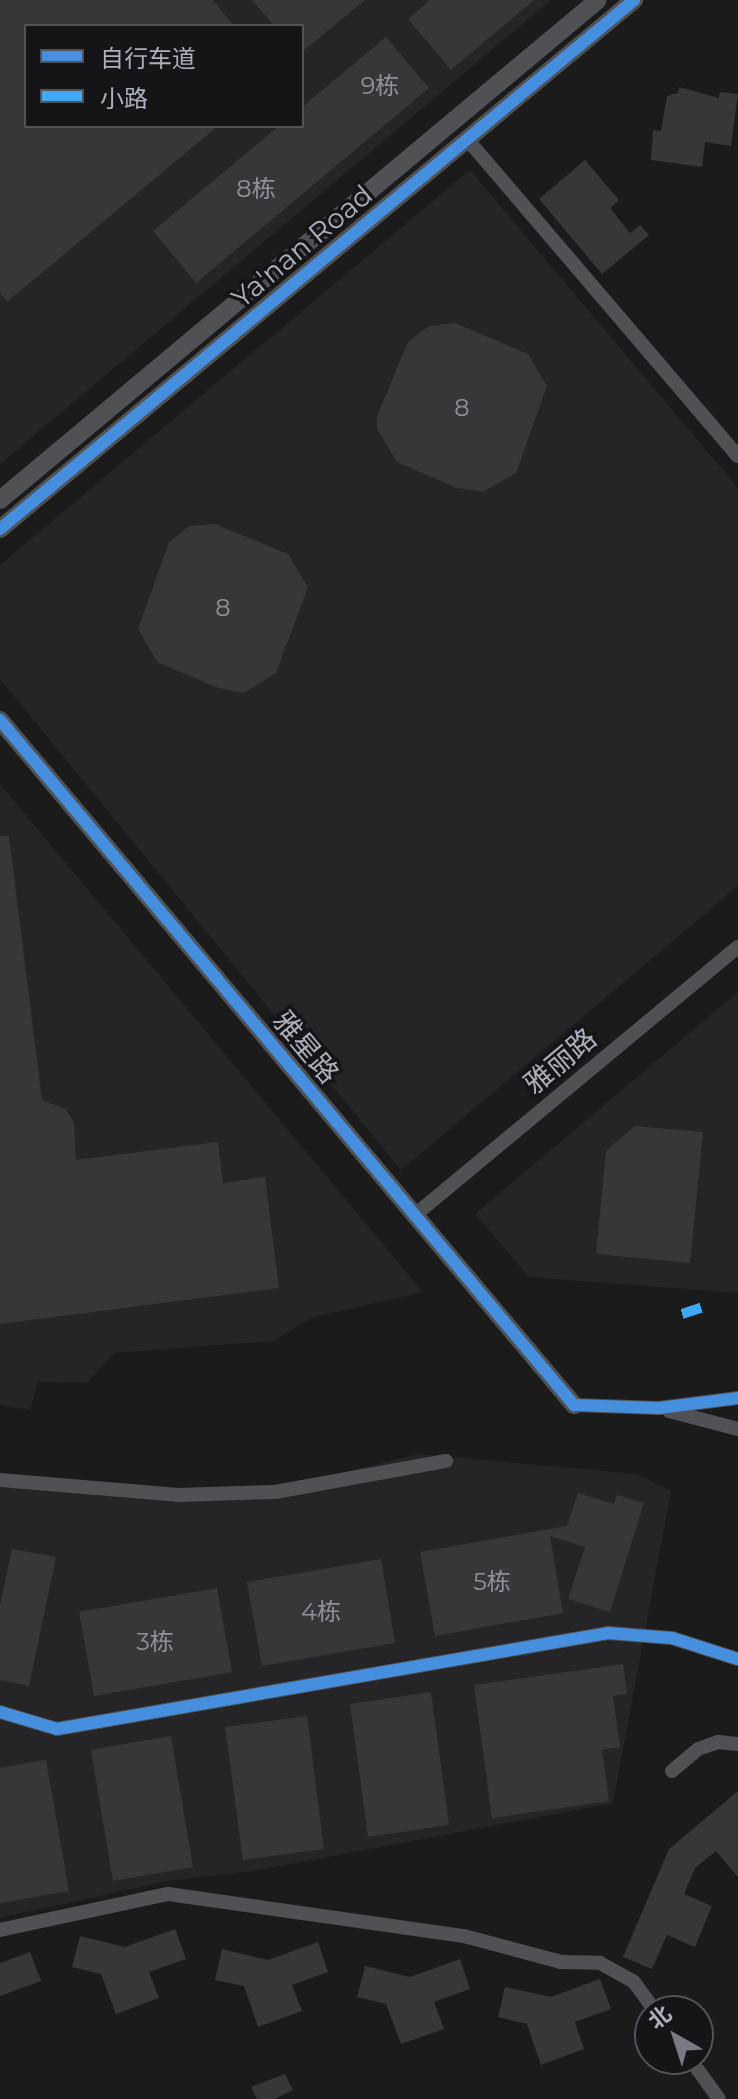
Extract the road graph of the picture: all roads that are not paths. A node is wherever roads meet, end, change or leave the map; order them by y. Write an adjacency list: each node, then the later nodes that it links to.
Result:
1 (598, 0): 5 (street, Ya'nan Road)
2 (634, 0): 3 (street, Ya'nan Road)
3 (467, 139): 4 (street); 6 (street, Ya'nan Road)
4 (738, 456)
5 (0, 500)
6 (0, 529)
7 (0, 720): 9 (street, 雅星路)
8 (738, 947): 9 (street, 雅丽路)
9 (415, 1215): 11 (street, 雅星路)
10 (738, 1398): 12 (street)
11 (574, 1405): 12 (street)
12 (659, 1408): 13 (street)
13 (738, 1429)
14 (446, 1461): 15 (street)
15 (0, 1480)
16 (738, 1659): 17 (street)
17 (0, 1712)
18 (738, 1744): 19 (street)
19 (672, 1771)
20 (0, 1930): 21 (street)
21 (643, 1995)
22 (702, 2075): 23 (street)
23 (719, 2099)

